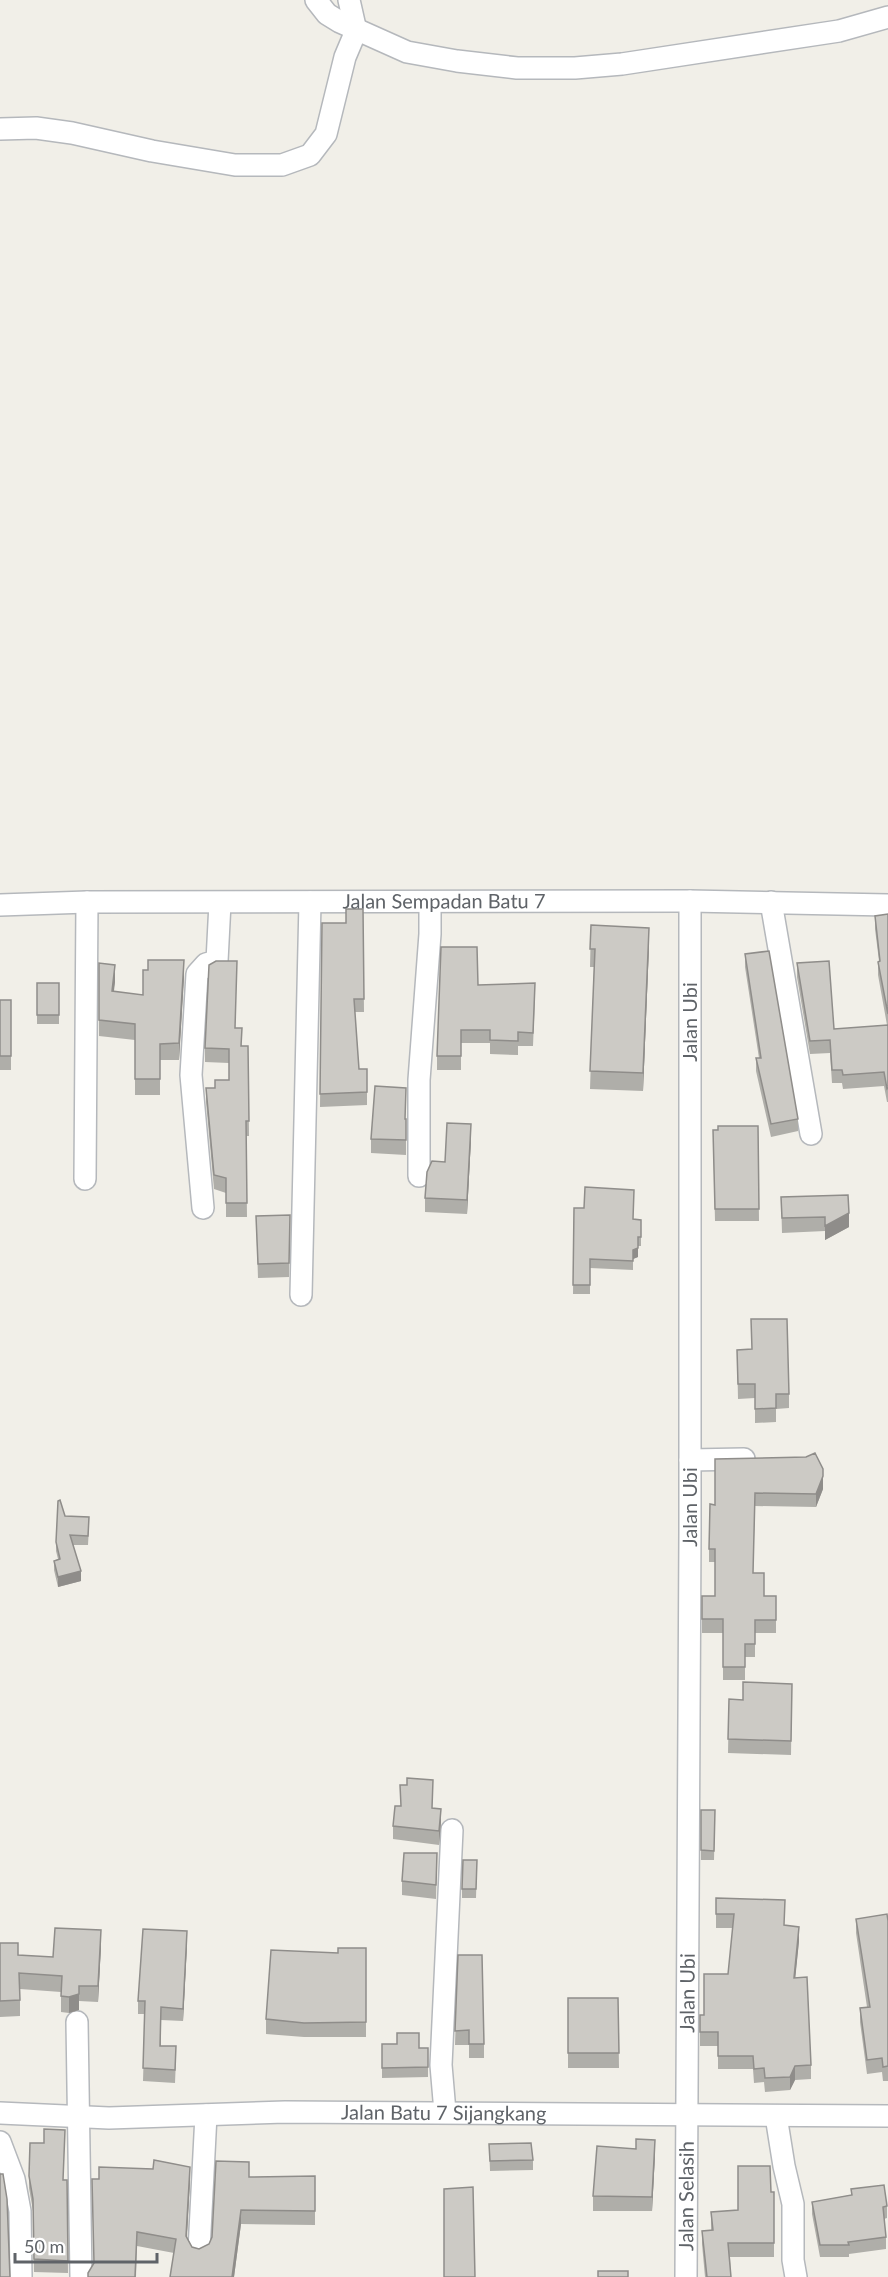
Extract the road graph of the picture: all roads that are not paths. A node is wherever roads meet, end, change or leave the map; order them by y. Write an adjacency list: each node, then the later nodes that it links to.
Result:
1 (316, 0): 4 (street)
2 (349, 0): 4 (street)
3 (888, 18): 4 (street)
4 (356, 31): 5 (street)
5 (0, 129)
6 (690, 901): 9 (street, Jalan Sempadan Batu 7); 11 (street, Jalan Sempadan Batu 7); 20 (street, Jalan Ubi)
7 (87, 902): 10 (street, Jalan Sempadan Batu 7); 12 (street, Jalan Sempadan Batu 7); 16 (street)
8 (310, 902): 9 (street, Jalan Sempadan Batu 7); 10 (street, Jalan Sempadan Batu 7); 18 (street)
9 (430, 902): 15 (street)
10 (220, 903): 17 (street)
11 (771, 903): 13 (street, Jalan Sempadan Batu 7); 14 (street)
12 (0, 905)
13 (888, 905)
14 (811, 1134)
15 (419, 1176)
16 (86, 1179)
17 (203, 1208)
18 (301, 1295)
19 (760, 1459): 20 (street)
20 (690, 1460): 26 (street, Jalan Ubi)
21 (452, 1830): 23 (street)
22 (77, 2022): 29 (street)
23 (445, 2112): 25 (street, Jalan Batu 7 Sijangkang); 26 (street, Jalan Batu 7 Sijangkang)
24 (0, 2113): 29 (street, Jalan Batu 7 Sijangkang)
25 (206, 2115): 29 (street, Jalan Batu 7 Sijangkang); 31 (street)
26 (687, 2115): 27 (street, Jalan Batu 7 Sijangkang); 34 (street, Jalan Selasih)
27 (776, 2116): 28 (street, Jalan Batu 7 Sijangkang); 35 (street)
28 (888, 2116)
29 (79, 2117): 33 (street)
30 (0, 2142): 32 (street)
31 (199, 2250)
32 (21, 2277)
33 (81, 2277)
34 (686, 2277)
35 (796, 2277)

